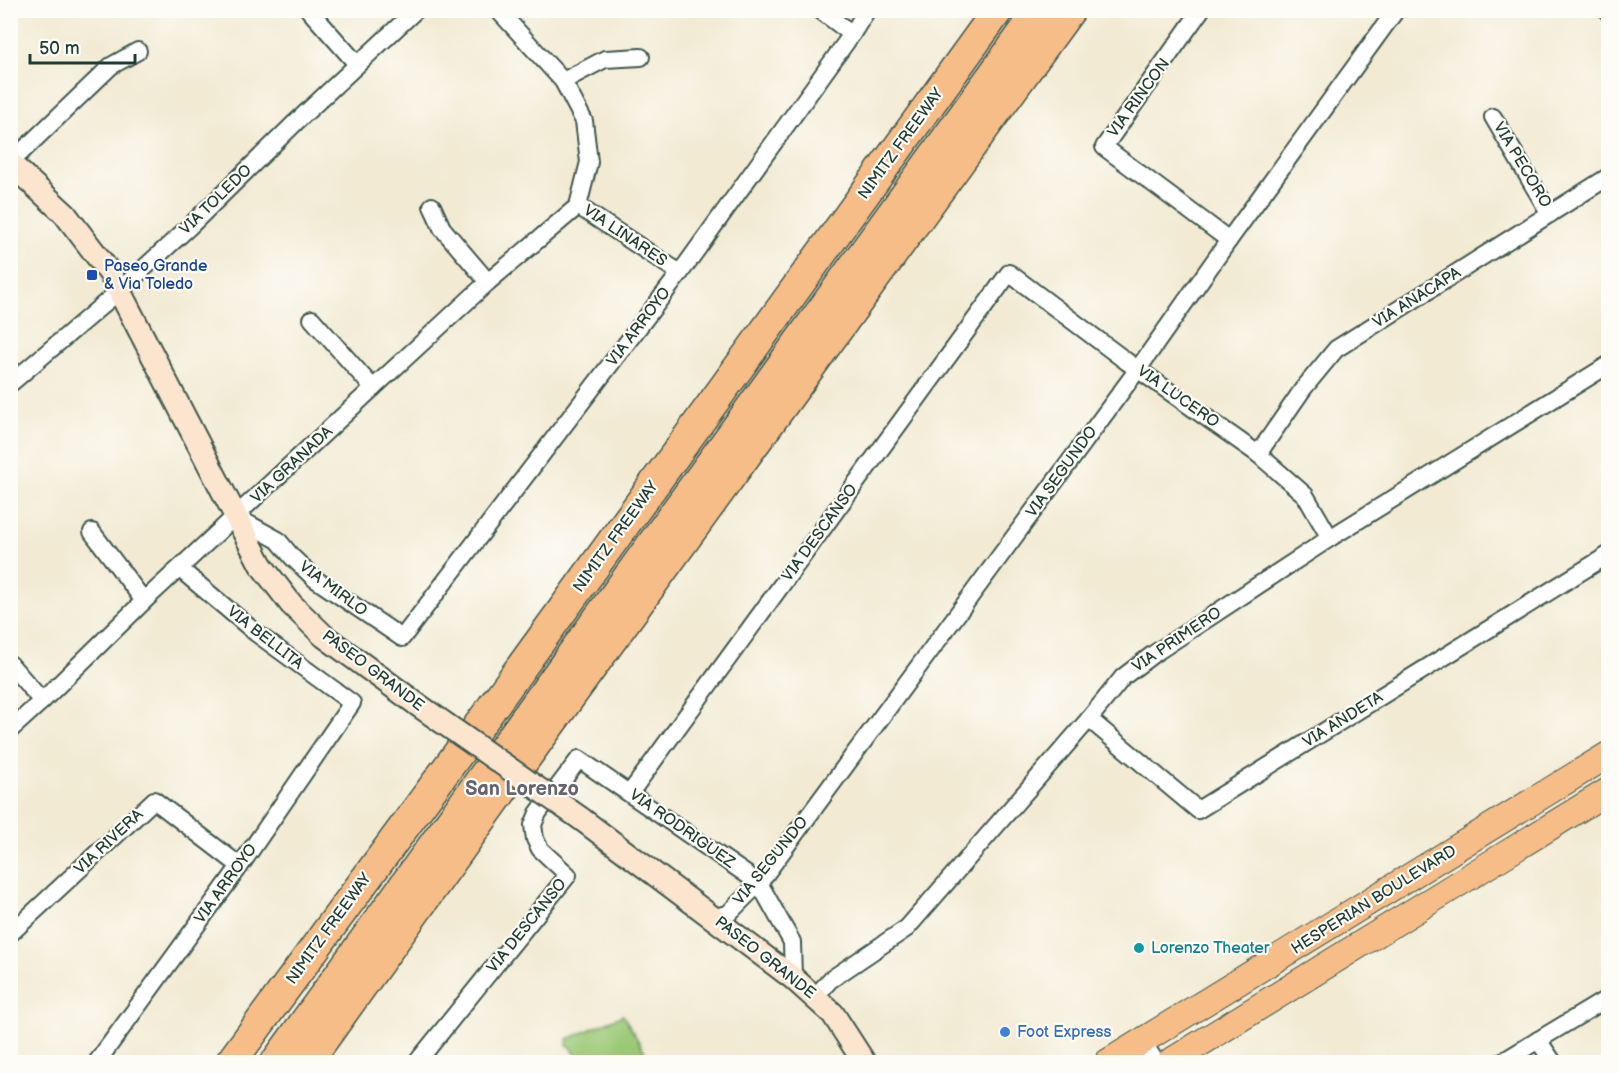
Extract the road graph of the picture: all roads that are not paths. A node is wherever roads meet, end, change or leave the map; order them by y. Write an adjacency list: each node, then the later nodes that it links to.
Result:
1 (309, 10): 14 (street)
2 (416, 10): 14 (street, VIA TOLEDO)
3 (498, 10): 15 (street, VIA LINARES)
4 (820, 10): 11 (street)
5 (867, 10): 11 (street, VIA ARROYO)
6 (998, 10): 59 (highway, NIMITZ FREEWAY)
7 (1040, 10): 60 (highway)
8 (1070, 10): 61 (highway)
9 (1201, 10): 22 (street, VIA RINCON)
10 (1396, 10): 22 (street, VIA SEGUNDO)
11 (852, 34): 23 (street, VIA ARROYO)
12 (138, 51): 17 (street)
13 (641, 57): 15 (street)
14 (357, 64): 26 (street, VIA TOLEDO)
15 (563, 81): 20 (street, VIA LINARES)
16 (1493, 117): 21 (street, VIA PECORO)
17 (10, 163): 26 (street, PASEO GRANDE)
18 (1608, 177): 21 (street, VIA ANACAPA)
19 (432, 206): 25 (street)
20 (578, 206): 23 (street, VIA LINARES); 25 (street, VIA GRANADA)
21 (1550, 214): 32 (street, VIA ANACAPA)
22 (1229, 240): 29 (street, VIA SEGUNDO)
23 (680, 273): 39 (street, VIA ARROYO)
24 (1010, 273): 29 (street, VIA LUCERO); 48 (street, VIA DESCANSO)
25 (488, 282): 31 (street, VIA GRANADA)
26 (119, 291): 30 (street, VIA TOLEDO); 33 (street, PASEO GRANDE)
27 (312, 319): 31 (street)
28 (1608, 365): 35 (street, VIA PRIMERO)
29 (1138, 369): 32 (street, VIA LUCERO); 50 (street, VIA SEGUNDO)
30 (10, 384)
31 (373, 388): 33 (street, VIA GRANADA)
32 (1258, 454): 35 (street, VIA LUCERO)
33 (236, 517): 37 (street, VIA GRANADA); 39 (street, VIA MIRLO); 51 (street, PASEO GRANDE, bridge)
34 (92, 532): 38 (street)
35 (1330, 538): 43 (street, VIA PRIMERO)
36 (1608, 555): 43 (street, VIA ANDETA)
37 (180, 569): 38 (street, VIA GRANADA); 42 (street, VIA BELLITA)
38 (144, 602): 41 (street, VIA GRANADA)
39 (402, 638)
40 (10, 664): 41 (street)
41 (42, 702): 44 (street, VIA GRANADA)
42 (352, 703): 49 (street, VIA ARROYO)
43 (1089, 719): 54 (street, VIA PRIMERO)
44 (10, 730)
45 (1608, 755): 57 (main road, HESPERIAN BOULEVARD)
46 (579, 759): 48 (street, VIA RODRIGUEZ); 62 (street, VIA DESCANSO)
47 (1608, 791): 66 (main road, HESPERIAN BOULEVARD)
48 (630, 793): 50 (street, VIA RODRIGUEZ)
49 (240, 866): 52 (street, VIA RIVERA); 58 (street, VIA ARROYO)
50 (759, 883): 51 (street, VIA SEGUNDO); 53 (street, VIA RODRIGUEZ)
51 (713, 917): 53 (street, PASEO GRANDE)
52 (10, 934)
53 (793, 978): 54 (street, PASEO GRANDE)
54 (815, 997): 63 (street, PASEO GRANDE)
55 (1608, 998): 56 (street)
56 (1538, 1040): 67 (street); 68 (street)
57 (1142, 1041): 64 (main road, HESPERIAN BOULEVARD); 65 (street)
58 (97, 1062)
59 (231, 1062)
60 (276, 1062)
61 (307, 1062)
62 (417, 1062)
63 (864, 1062)
64 (1108, 1062)
65 (1156, 1062)
66 (1170, 1062)
67 (1502, 1062)
68 (1552, 1062)

